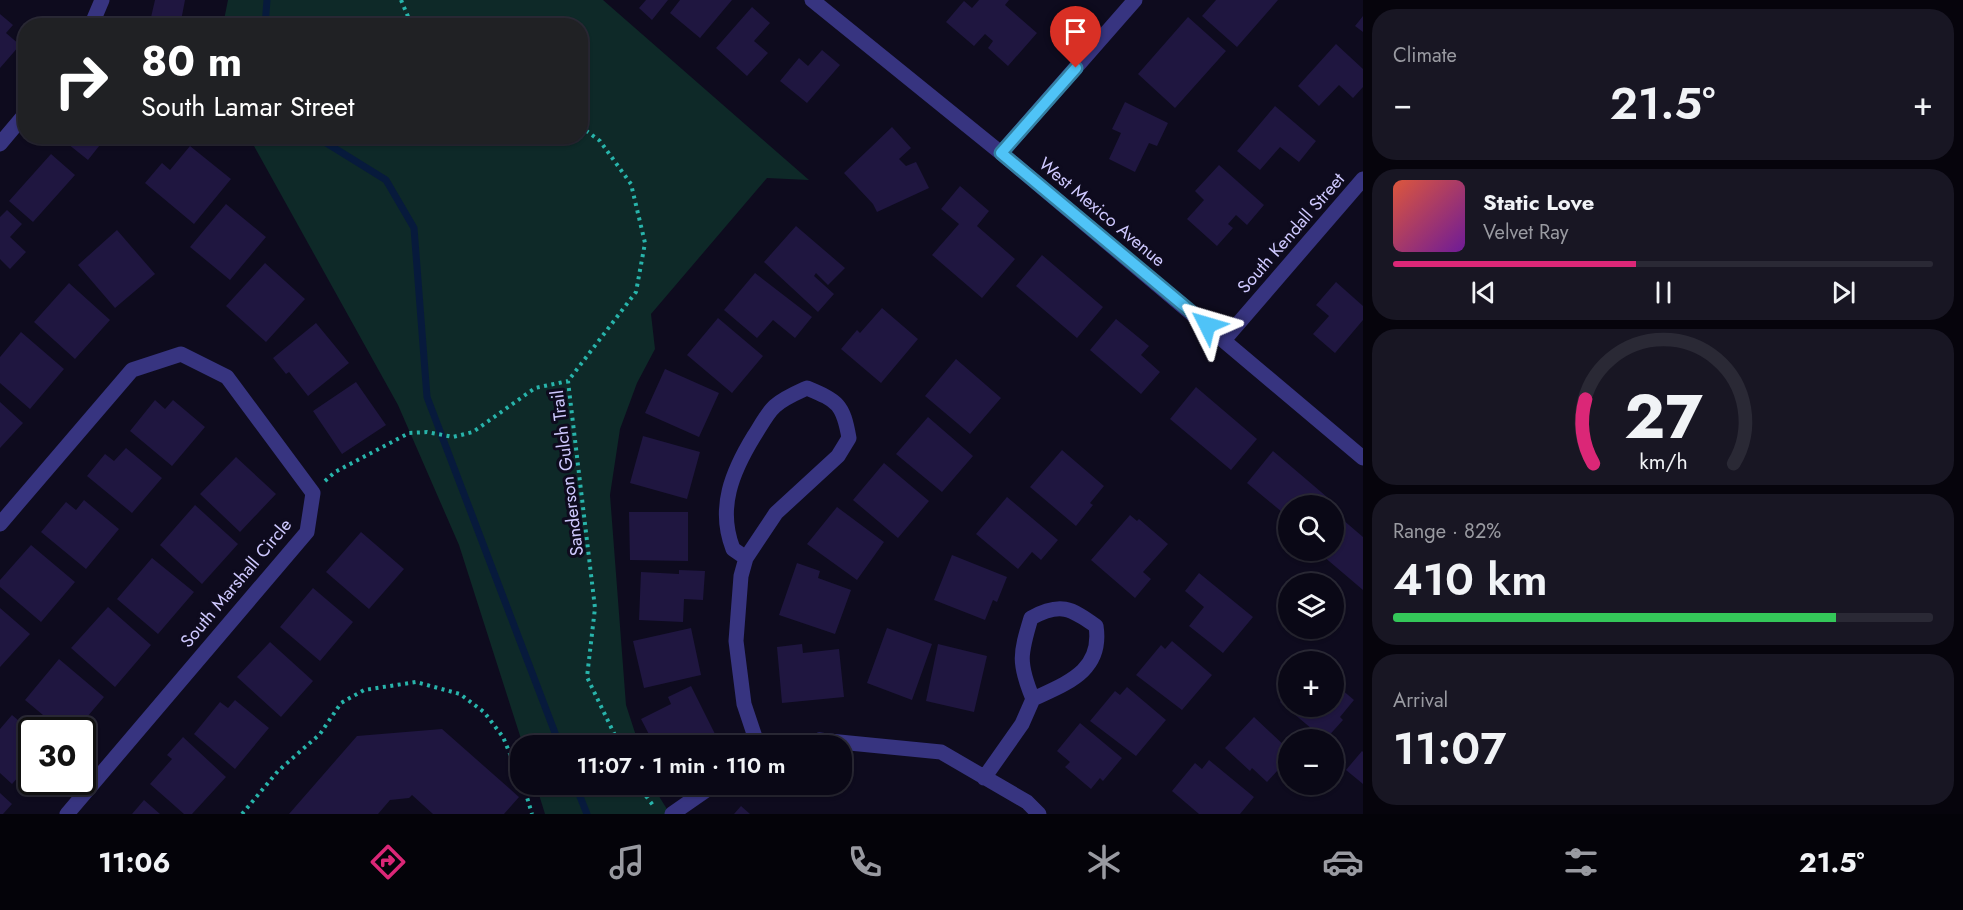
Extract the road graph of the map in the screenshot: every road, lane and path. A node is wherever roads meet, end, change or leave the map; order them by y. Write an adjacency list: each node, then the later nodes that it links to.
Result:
1 (401, 0): 6 (path)
2 (812, 0): 10 (street, West Mexico Avenue)
3 (1135, 0): 10 (street)
4 (101, 3): 5 (street)
5 (94, 18)
6 (409, 18)
7 (18, 122): 9 (street)
8 (588, 132): 13 (path, Sanderson Gulch Trail)
9 (1, 141)
10 (1001, 153): 12 (street, West Mexico Avenue)
11 (1363, 179): 12 (street, South Kendall Street)
12 (1224, 340): 14 (street, West Mexico Avenue)
13 (568, 381): 15 (path); 19 (path, Sanderson Gulch Trail)
14 (1363, 458)
15 (313, 493): 16 (street); 27 (street, South Marshall Circle)
16 (0, 524)
17 (746, 558): 17 (street); 20 (street)
18 (1033, 699): 18 (street); 23 (street)
19 (615, 735)
20 (754, 735)
21 (852, 743): 23 (street)
22 (510, 754): 28 (path)
23 (984, 777): 32 (street)
24 (526, 795): 29 (path)
25 (646, 795): 30 (path)
26 (699, 795): 31 (street)
27 (67, 814)
28 (242, 814)
29 (532, 814)
30 (660, 814)
31 (672, 814)
32 (1039, 814)

